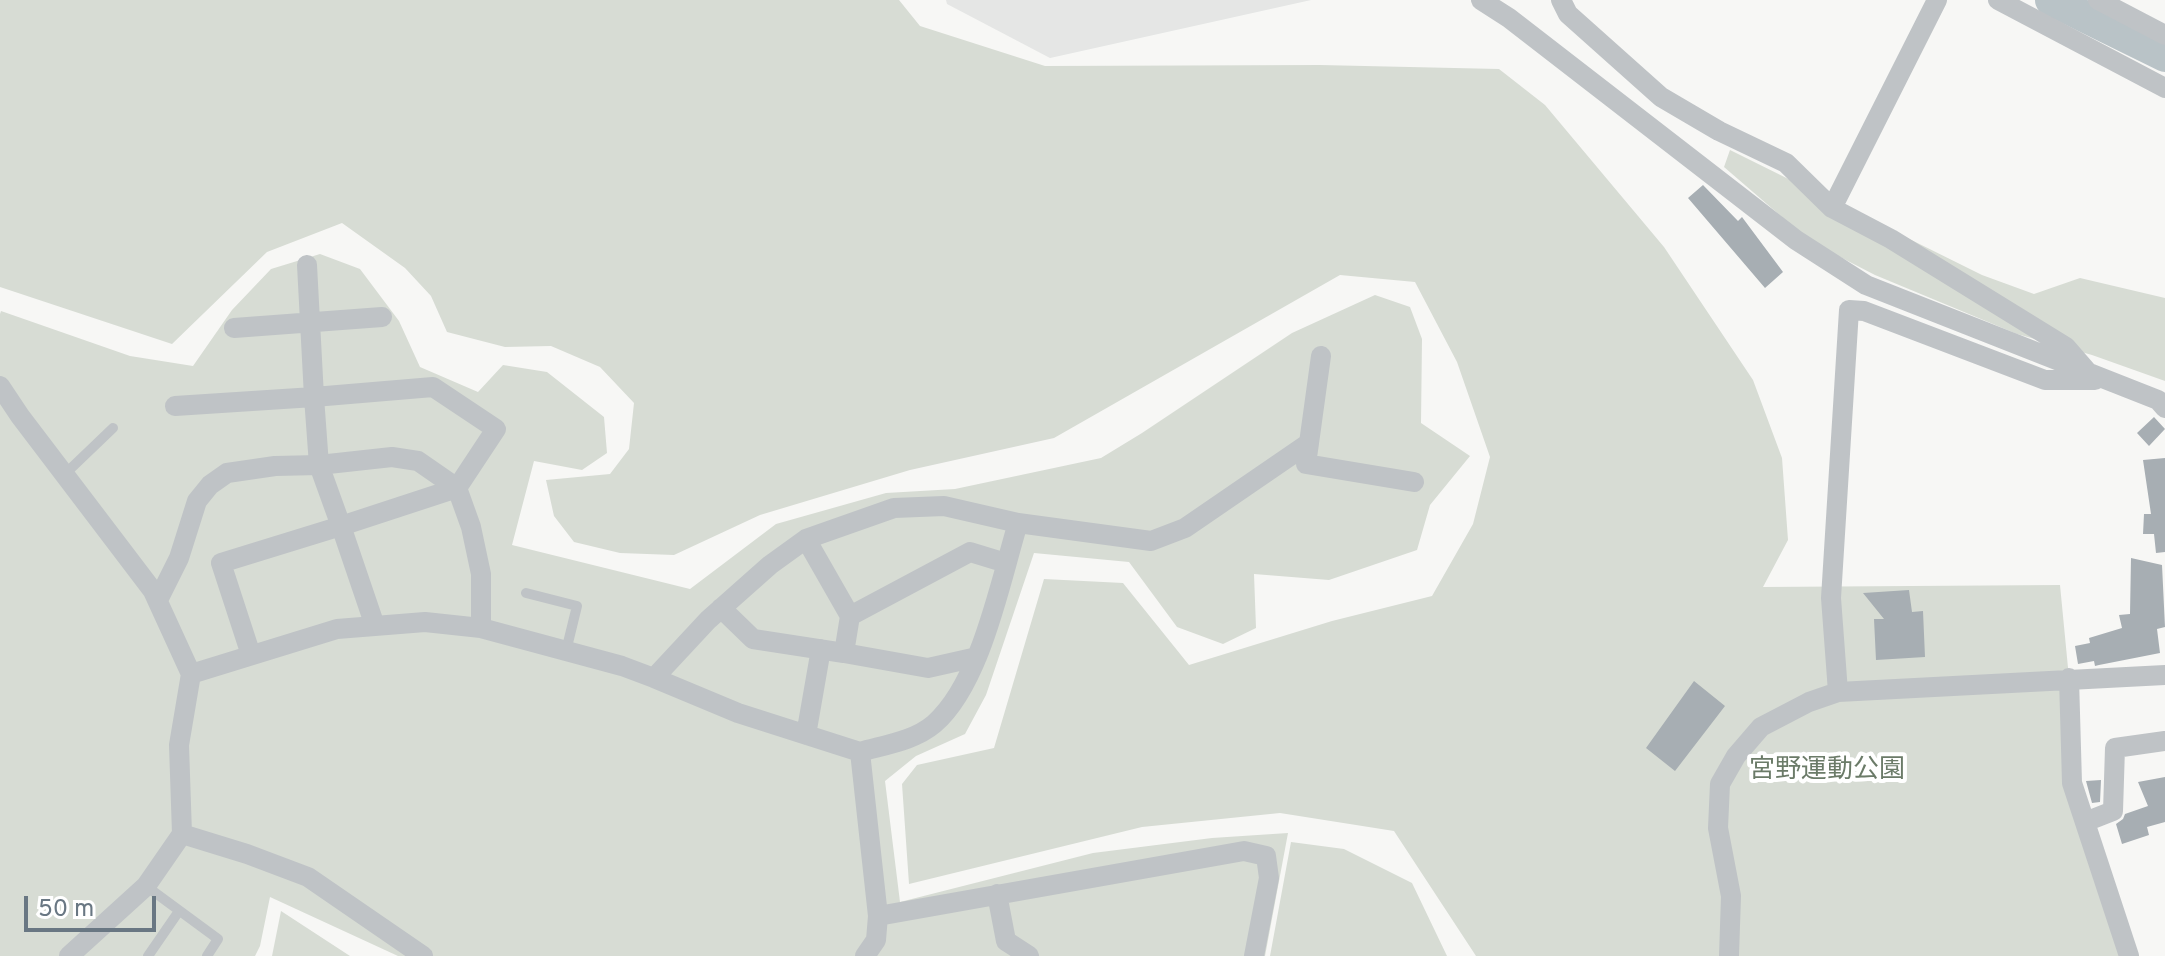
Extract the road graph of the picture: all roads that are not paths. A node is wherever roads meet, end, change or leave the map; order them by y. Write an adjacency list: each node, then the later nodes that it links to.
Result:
1 (1481, 0): 14 (street)
2 (1561, 0): 8 (street)
3 (1937, 0): 8 (street)
4 (1998, 0): 7 (street)
5 (2098, 0): 6 (street)
6 (2165, 35)
7 (2165, 88)
8 (1832, 208): 14 (street)
9 (307, 265): 11 (street)
10 (382, 317): 11 (street)
11 (310, 323): 12 (street); 16 (street)
12 (234, 328)
13 (1321, 356): 20 (street)
14 (2098, 376): 18 (street); 44 (street)
15 (0, 386): 22 (street)
16 (314, 397): 17 (street); 21 (street); 24 (street)
17 (175, 406)
18 (2165, 408)
19 (113, 428): 22 (lane)
20 (1309, 443): 23 (street); 25 (street)
21 (319, 465): 24 (street); 26 (street); 30 (street)
22 (65, 474): 30 (street)
23 (1414, 482)
24 (457, 488): 26 (street); 34 (street)
25 (1018, 523): 27 (street); 28 (street)
26 (341, 526): 33 (street); 38 (street)
27 (806, 539): 31 (street); 32 (street)
28 (1006, 563): 32 (street); 39 (street)
29 (526, 593): 36 (lane)
30 (158, 600): 40 (street)
31 (721, 608): 35 (street); 42 (street)
32 (850, 616): 37 (street)
33 (375, 626): 34 (street); 38 (street)
34 (481, 628): 36 (street)
35 (821, 649): 37 (street); 45 (street)
36 (566, 651): 42 (street)
37 (844, 653): 39 (street)
38 (251, 655): 40 (street)
39 (977, 657): 47 (street)
40 (191, 674): 49 (street)
41 (2165, 675): 43 (street)
42 (654, 678): 45 (street)
43 (2069, 678): 44 (street); 48 (street)
44 (1838, 692): 61 (street)
45 (806, 735): 47 (street)
46 (2165, 741): 48 (street)
47 (860, 752): 53 (street)
48 (2085, 822): 62 (street)
49 (182, 834): 50 (street); 57 (street)
50 (146, 886): 52 (lane); 54 (street)
51 (997, 894): 53 (street); 59 (street); 60 (street)
52 (179, 911): 55 (lane); 56 (lane)
53 (878, 916): 58 (street)
54 (69, 956)
55 (148, 956)
56 (207, 956)
57 (423, 956)
58 (865, 956)
59 (1029, 956)
60 (1254, 956)
61 (1729, 956)
62 (2129, 956)

